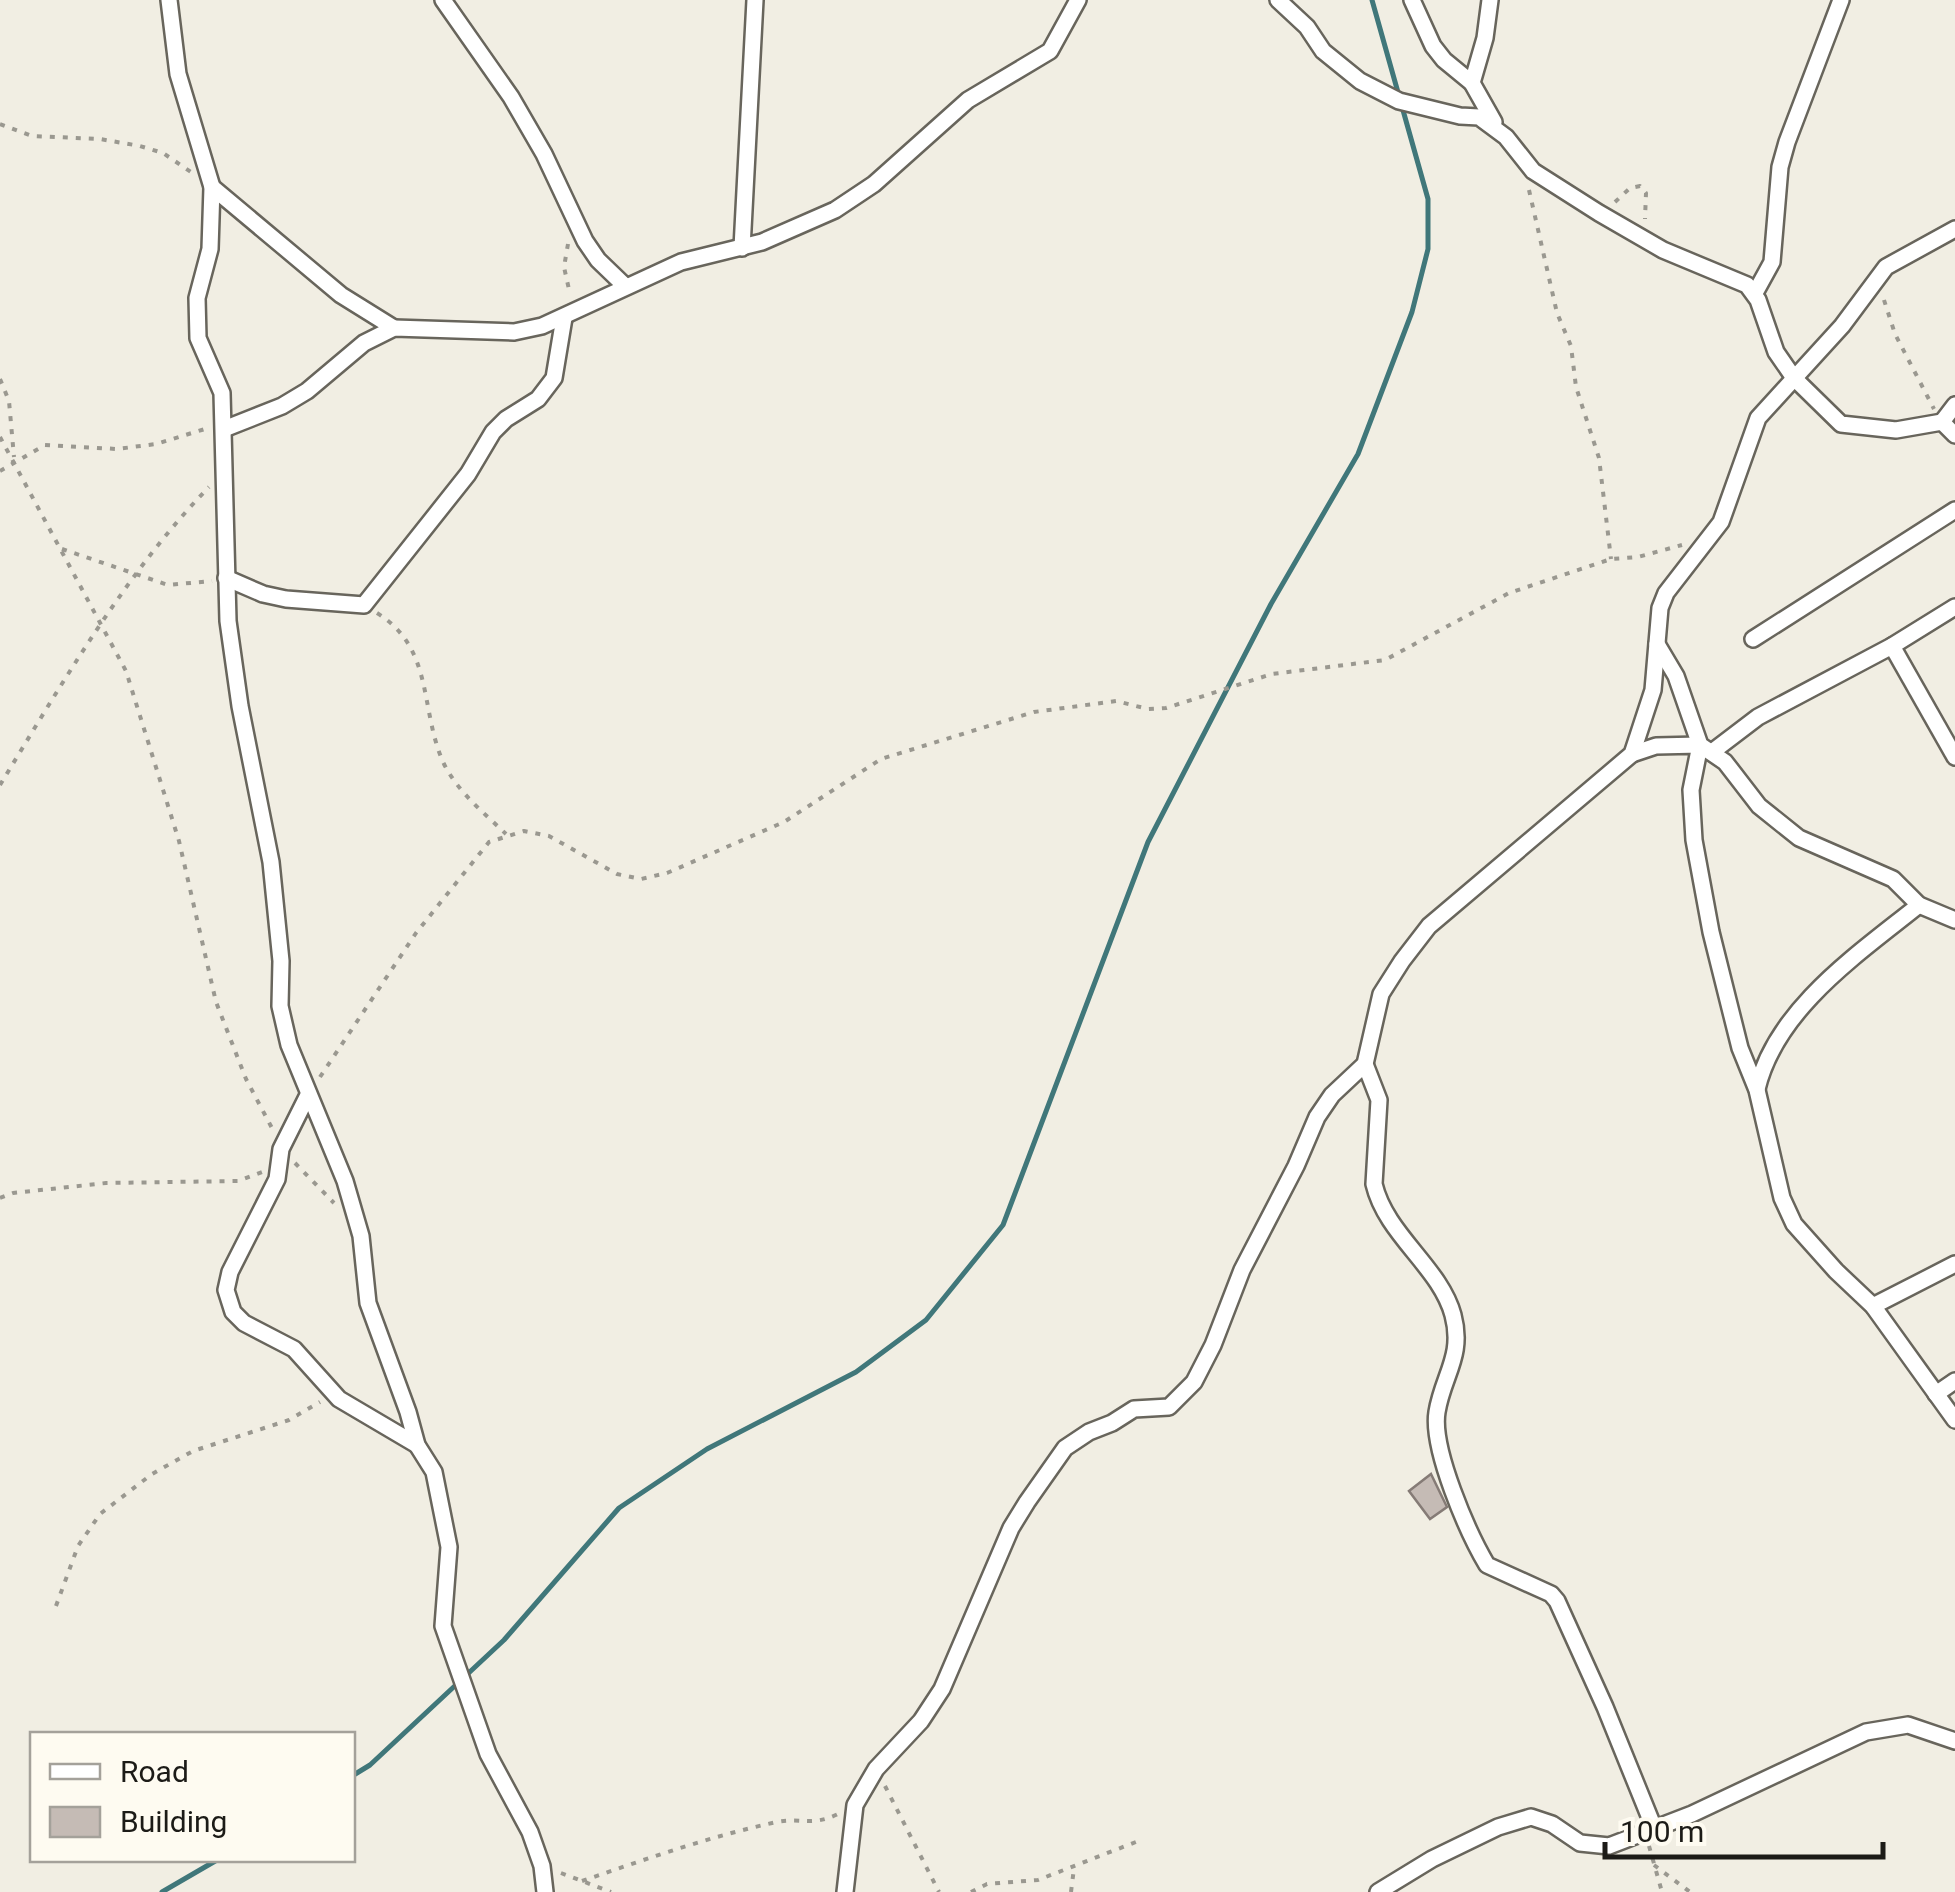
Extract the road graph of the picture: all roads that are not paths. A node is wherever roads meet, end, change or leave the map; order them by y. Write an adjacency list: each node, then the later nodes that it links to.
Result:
1 (169, 0): 11 (street)
2 (443, 0): 14 (street)
3 (755, 0): 13 (street)
4 (1078, 0): 13 (street)
5 (1278, 0): 10 (street)
6 (1412, 0): 9 (street)
7 (1490, 0): 9 (street)
8 (1841, 0): 15 (street)
9 (1472, 83): 10 (street)
10 (1506, 137): 15 (street)
11 (212, 186): 17 (street); 21 (street)
12 (1955, 229): 18 (street)
13 (742, 248): 14 (street)
14 (625, 286): 16 (street)
15 (1755, 292): 18 (street)
16 (564, 318): 17 (street); 24 (street)
17 (394, 328): 21 (street)
18 (1794, 378): 20 (street); 27 (street)
19 (1955, 405): 20 (street)
20 (1942, 422): 22 (street)
21 (224, 428): 24 (street)
22 (1955, 434)
23 (1955, 510): 26 (street)
24 (226, 578): 36 (street)
25 (1955, 607): 28 (street)
26 (1754, 640)
27 (1657, 644): 29 (street); 30 (street)
28 (1892, 646): 29 (street); 31 (street)
29 (1706, 748): 30 (street); 32 (street); 35 (street)
30 (1632, 754): 34 (street)
31 (1955, 757)
32 (1919, 905): 33 (street); 35 (street)
33 (1955, 920)
34 (1365, 1064): 44 (street); 46 (street)
35 (1757, 1090): 38 (street)
36 (308, 1095): 42 (street); 42 (street)
37 (1955, 1264): 38 (street)
38 (1873, 1306): 40 (street)
39 (1955, 1381): 40 (street)
40 (1936, 1394): 41 (street)
41 (1955, 1420)
42 (416, 1445): 45 (street)
43 (1955, 1741): 44 (street)
44 (1654, 1828): 47 (street)
45 (545, 1892)
46 (846, 1892)
47 (1378, 1892)

